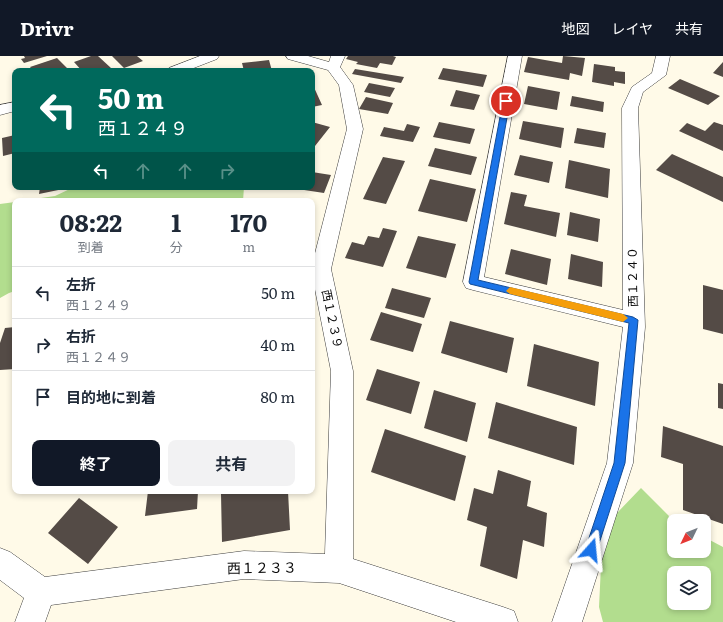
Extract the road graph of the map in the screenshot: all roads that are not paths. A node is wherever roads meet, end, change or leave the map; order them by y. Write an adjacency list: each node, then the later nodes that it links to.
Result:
1 (212, 56): 6 (street)
2 (293, 56): 5 (street)
3 (515, 56): 9 (street)
4 (663, 56): 9 (street, 西１２４０)
5 (336, 62): 11 (street, 西１２３９)
6 (182, 68)
7 (12, 107): 8 (street)
8 (0, 110)
9 (633, 320): 15 (street, 西１２４０)
10 (0, 562): 12 (street)
11 (339, 569): 12 (street, 西１２３３); 14 (street, 西１２３３)
12 (41, 592): 13 (street)
13 (30, 622)
14 (503, 622)
15 (567, 622)

